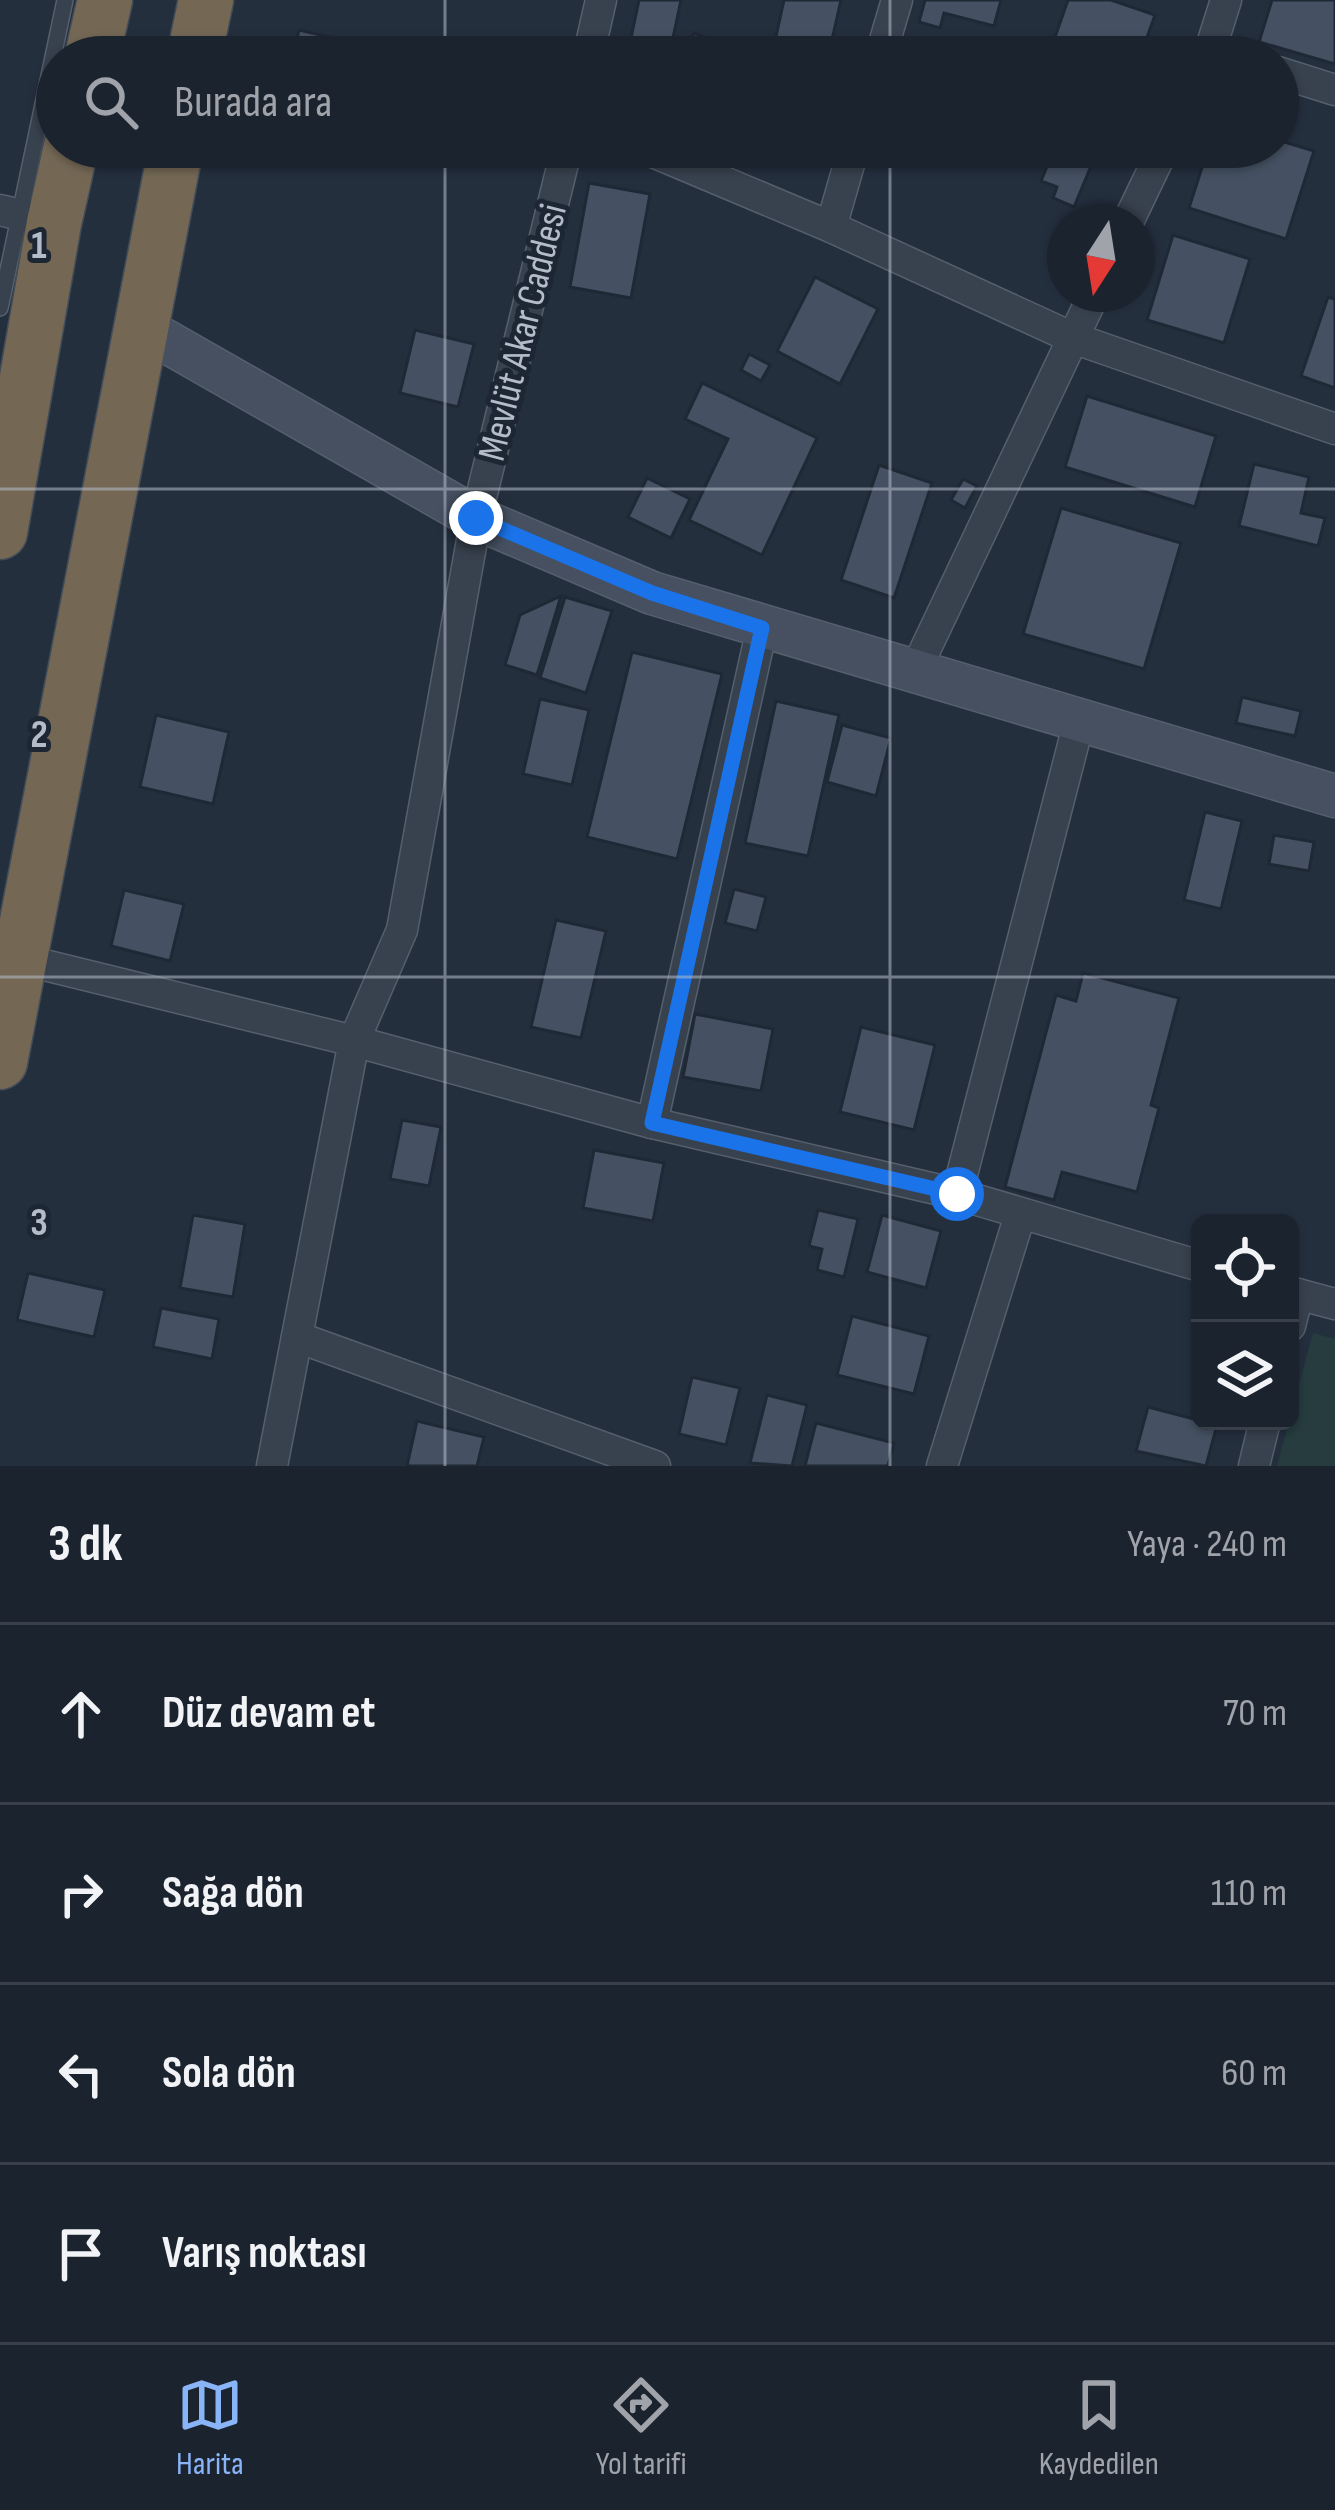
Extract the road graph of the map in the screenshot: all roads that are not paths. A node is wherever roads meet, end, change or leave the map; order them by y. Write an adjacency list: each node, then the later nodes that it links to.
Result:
1 (65, 0): 7 (lane)
2 (105, 0): 8 (highway)
3 (206, 0): 9 (highway)
4 (601, 0): 10 (street)
5 (897, 0): 11 (street)
6 (1226, 0): 12 (street)
7 (58, 36)
8 (97, 36)
9 (198, 36)
10 (593, 36)
11 (886, 36)
12 (1219, 36)
13 (1299, 79): 14 (street)
14 (1335, 90)
15 (36, 153): 23 (lane)
16 (57, 168): 23 (highway)
17 (172, 168): 27 (highway)
18 (562, 168): 30 (street, Mevlüt Akar Caddesi)
19 (691, 168): 24 (street)
20 (848, 168): 24 (street)
21 (1155, 168): 22 (street)
22 (1138, 204)
23 (24, 216): 25 (lane); 31 (highway)
24 (831, 227): 28 (street)
25 (0, 308)
26 (1085, 312): 28 (street)
27 (141, 327): 30 (street); 36 (highway)
28 (1073, 338): 29 (street); 33 (street)
29 (1335, 430)
30 (476, 518): 32 (street); 37 (street, Mevlüt Akar Caddesi)
31 (0, 532)
32 (762, 628): 33 (street); 39 (street)
33 (916, 671): 34 (street)
34 (1080, 718): 35 (street); 40 (street)
35 (1335, 796)
36 (20, 959): 37 (street); 38 (highway)
37 (355, 1041): 39 (street); 45 (street, Mevlüt Akar Caddesi)
38 (0, 1062)
39 (652, 1123): 40 (street)
40 (957, 1194): 41 (street)
41 (1020, 1215): 42 (street); 49 (street)
42 (1191, 1263)
43 (1299, 1294): 44 (street)
44 (1335, 1304)
45 (297, 1337): 47 (street, Mevlüt Akar Caddesi); 48 (street)
46 (1263, 1430): 50 (street)
47 (272, 1466)
48 (655, 1466)
49 (942, 1466)
50 (1254, 1466)

